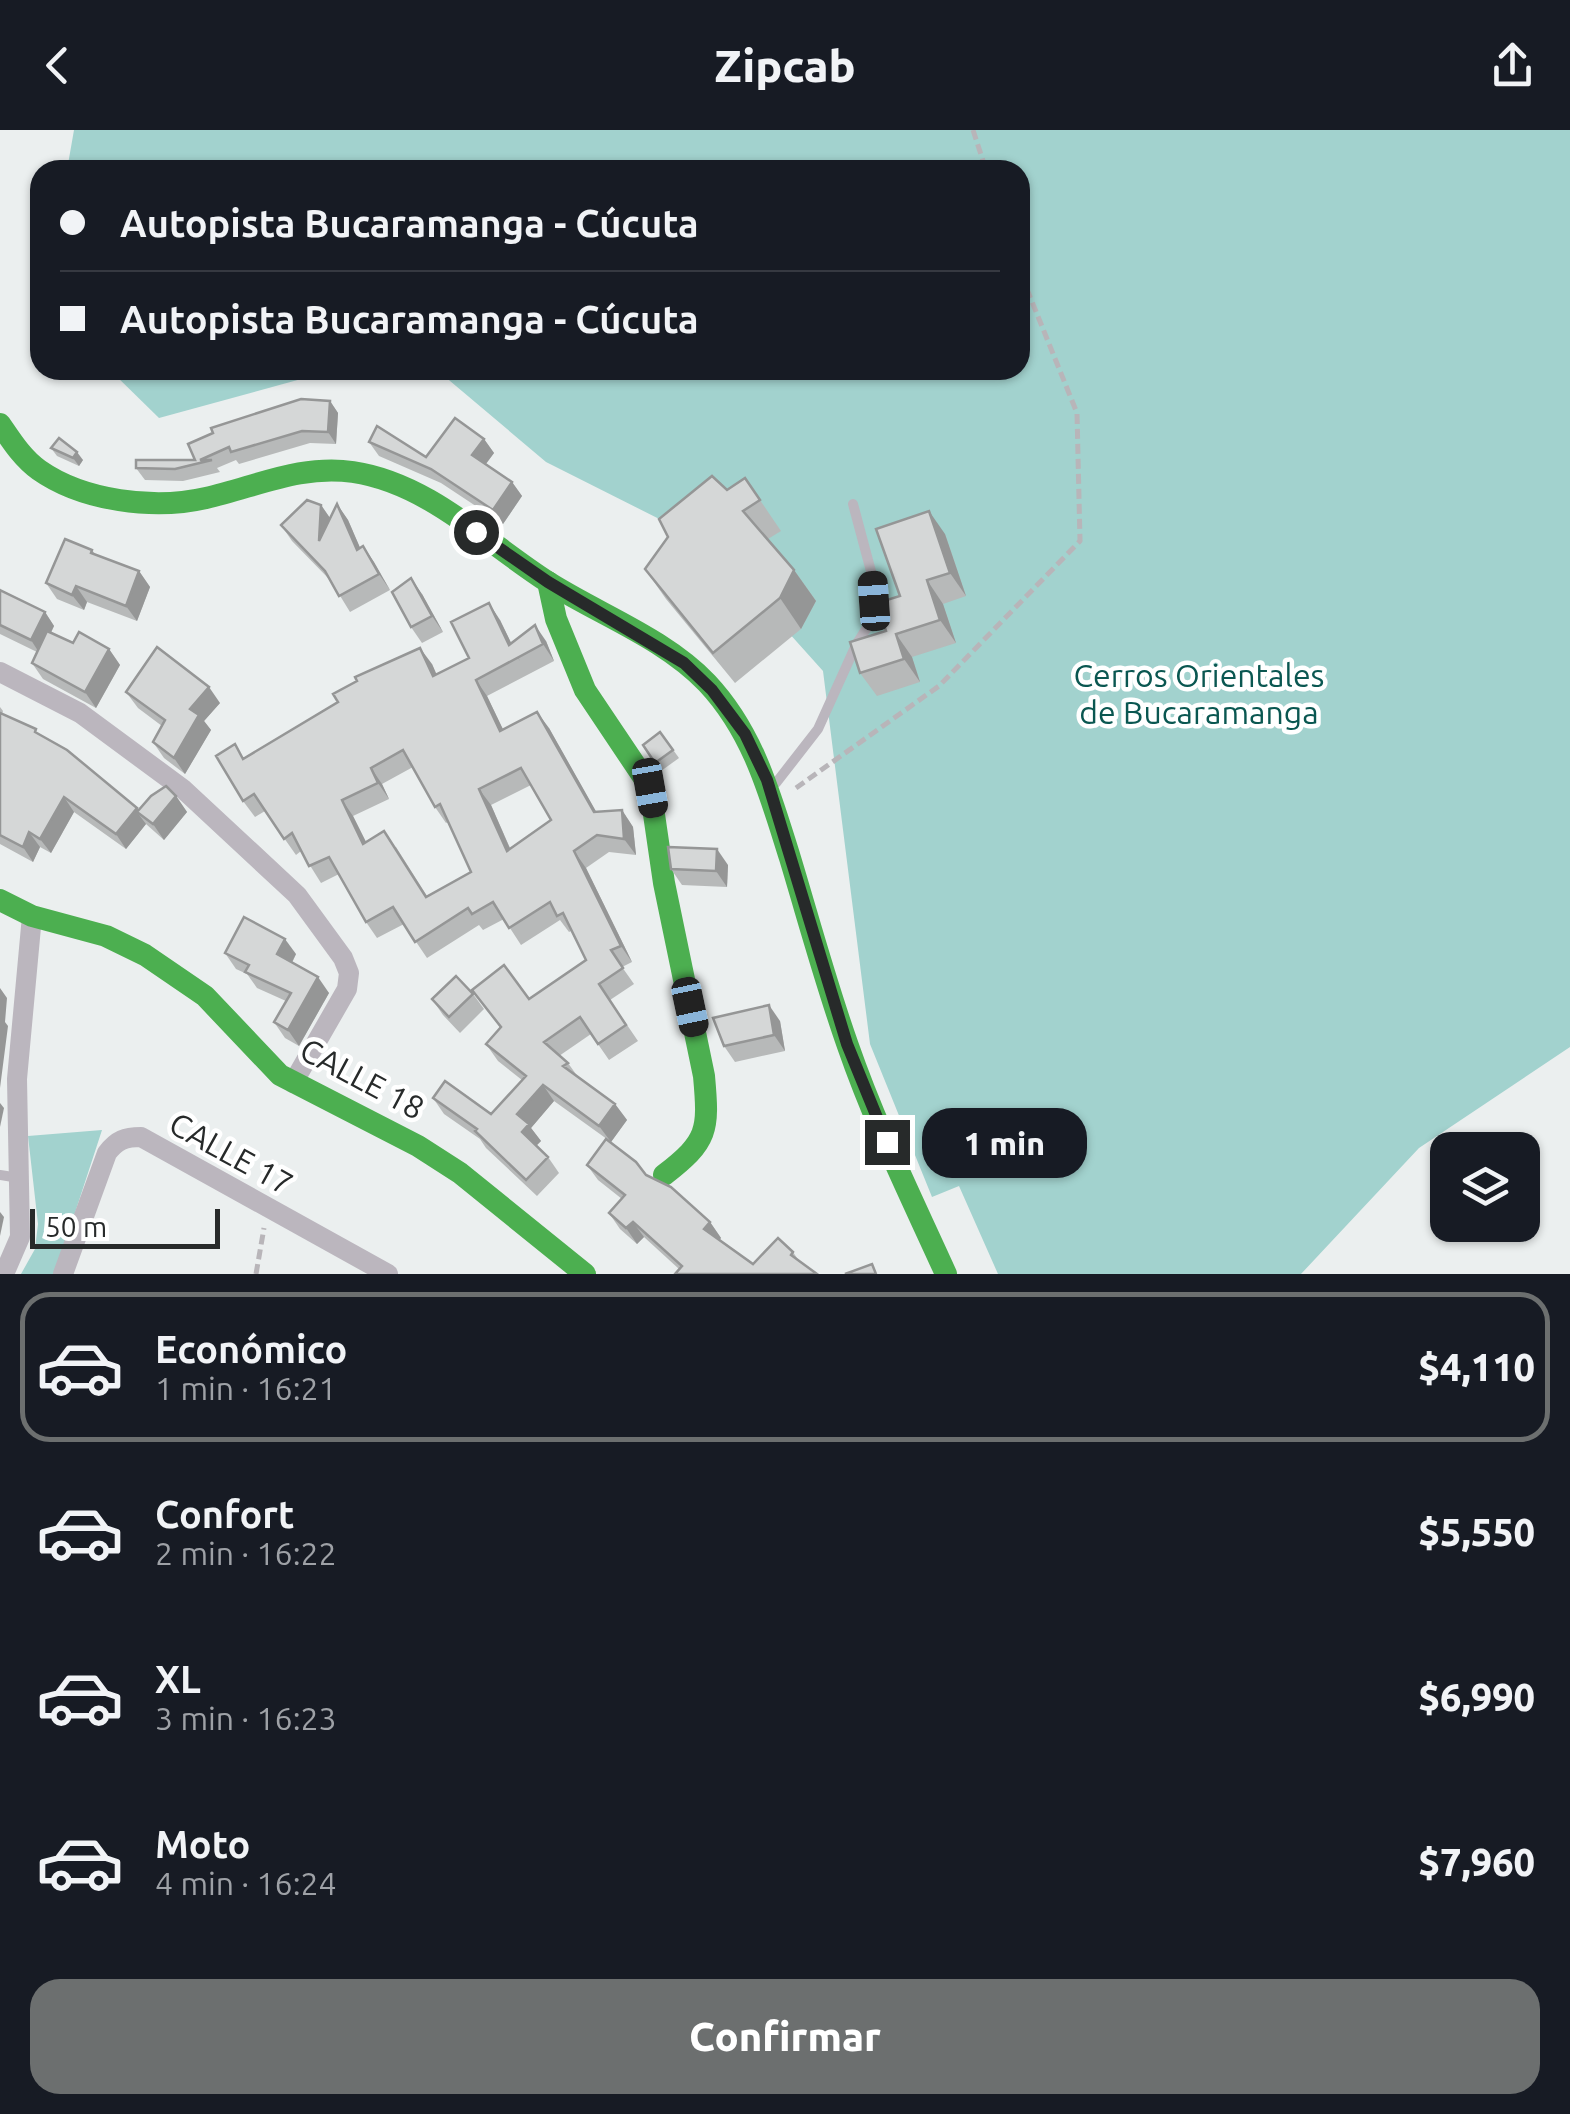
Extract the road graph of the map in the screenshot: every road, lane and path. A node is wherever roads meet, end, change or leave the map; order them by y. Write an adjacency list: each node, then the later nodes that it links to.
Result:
1 (973, 130): 2 (path)
2 (983, 160)
3 (1030, 297): 8 (path)
4 (0, 424): 6 (main road)
5 (853, 504): 8 (lane)
6 (548, 582): 8 (main road); 13 (main road)
7 (0, 672): 12 (street)
8 (771, 798): 21 (main road)
9 (0, 900): 10 (main road, CALLE 18)
10 (32, 916): 11 (street); 12 (main road, CALLE 18)
11 (9, 1070): 14 (street)
12 (293, 1084): 20 (main road, CALLE 18)
13 (664, 1175)
14 (10, 1176): 16 (street)
15 (268, 1209): 17 (street, CALLE 17); 18 (path); 19 (street, CALLE 17)
16 (4, 1274)
17 (64, 1274)
18 (256, 1274)
19 (388, 1274)
20 (585, 1274)
21 (946, 1274)

